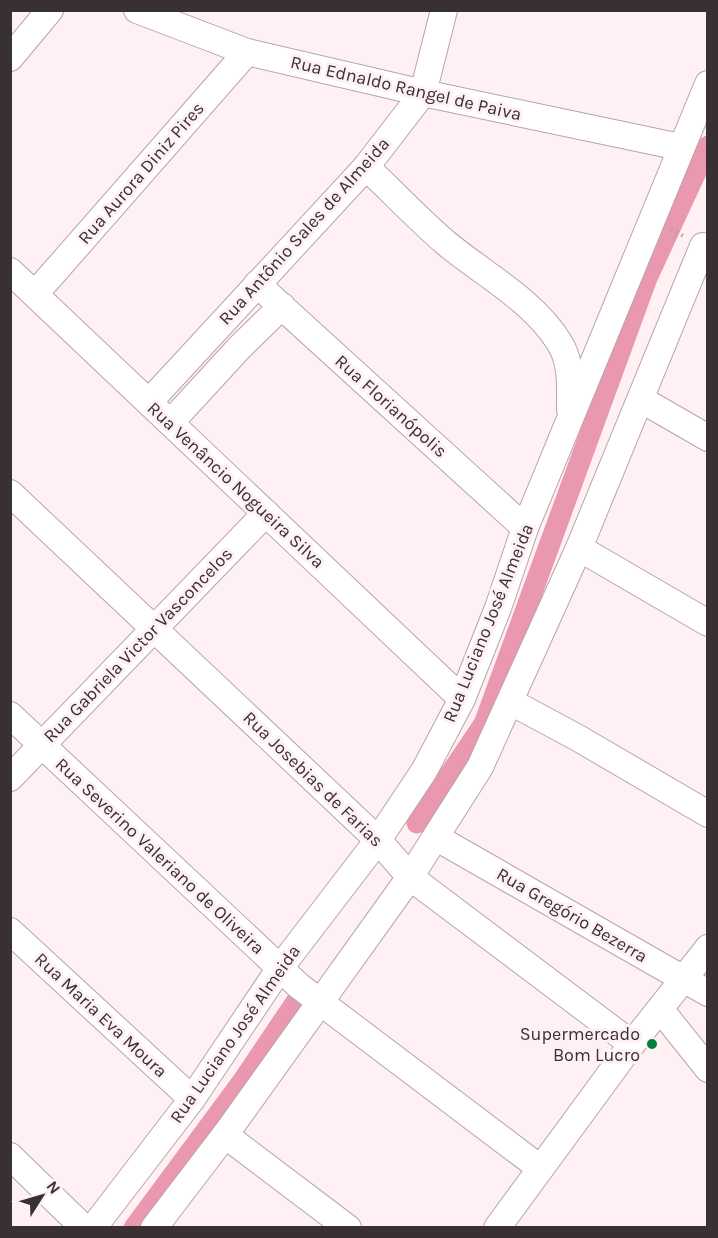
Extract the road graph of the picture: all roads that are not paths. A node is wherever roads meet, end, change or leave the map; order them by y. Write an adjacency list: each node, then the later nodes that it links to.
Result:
1 (51, 10): 5 (street)
2 (137, 10): 4 (street, Rua Ednaldo Rangel de Paiva)
3 (444, 10): 7 (street, Rua Antônio Sales de Almeida)
4 (247, 52): 7 (street, Rua Ednaldo Rangel de Paiva); 13 (street, Rua Aurora Diniz Pires)
5 (10, 58)
6 (708, 84): 8 (street, Rua Luciano José Almeida)
7 (423, 93): 8 (street, Rua Ednaldo Rangel de Paiva); 9 (street, Rua Antônio Sales de Almeida)
8 (680, 147): 18 (street, Rua Luciano José Almeida)
9 (366, 167): 12 (street, Rua Antônio Sales de Almeida); 18 (street)
10 (701, 245): 15 (street)
11 (10, 271): 13 (street, Rua Venâncio Nogueira Silva)
12 (257, 284): 14 (street, Rua Florianópolis); 16 (street, Rua Antônio Sales de Almeida)
13 (35, 294): 16 (street, Rua Venâncio Nogueira Silva)
14 (282, 306): 17 (street, Rua Antônio Sales de Almeida); 22 (street, Rua Florianópolis)
15 (642, 400): 19 (street); 23 (street)
16 (148, 402): 17 (street, Rua Venâncio Nogueira Silva)
17 (171, 422): 21 (street, Rua Venâncio Nogueira Silva)
18 (570, 422): 22 (street, Rua Luciano José Almeida)
19 (708, 438)
20 (10, 493): 25 (street, Rua Josebias de Farias)
21 (266, 513): 25 (street, Rua Gabriela Victor Vasconcelos); 26 (street, Rua Venâncio Nogueira Silva)
22 (525, 528): 26 (street, Rua Luciano José Almeida)
23 (579, 548): 24 (street); 27 (street)
24 (708, 623)
25 (154, 629): 29 (street, Rua Gabriela Victor Vasconcelos); 33 (street, Rua Josebias de Farias)
26 (462, 699): 33 (street, Rua Luciano José Almeida)
27 (511, 702): 31 (street); 32 (street)
28 (10, 715): 29 (street, Rua Severino Valeriano de Oliveira)
29 (40, 745): 30 (street, Rua Gabriela Victor Vasconcelos); 37 (street, Rua Severino Valeriano de Oliveira)
30 (10, 778)
31 (708, 814)
32 (437, 838): 34 (street); 38 (street, Rua Gregório Bezerra)
33 (378, 840): 34 (street, Rua Josebias de Farias); 37 (street, Rua Luciano José Almeida)
34 (410, 877): 40 (street); 42 (street, Rua Josebias de Farias)
35 (10, 931): 44 (street, Rua Maria Eva Moura)
36 (708, 948): 38 (street)
37 (280, 968): 40 (street, Rua Severino Valeriano de Oliveira); 44 (street, Rua Luciano José Almeida)
38 (684, 979): 39 (street, Rua Gregório Bezerra); 41 (street)
39 (708, 993)
40 (320, 1002): 45 (street); 47 (street, Rua Severino Valeriano de Oliveira)
41 (660, 1009): 42 (street); 43 (street)
42 (632, 1044): 47 (street)
43 (708, 1069)
44 (192, 1099): 49 (street, Rua Luciano José Almeida)
45 (225, 1135): 50 (street); 51 (street)
46 (10, 1156): 48 (street)
47 (540, 1168): 52 (street)
48 (84, 1227)
49 (93, 1227)
50 (154, 1227)
51 (348, 1227)
52 (496, 1227)

